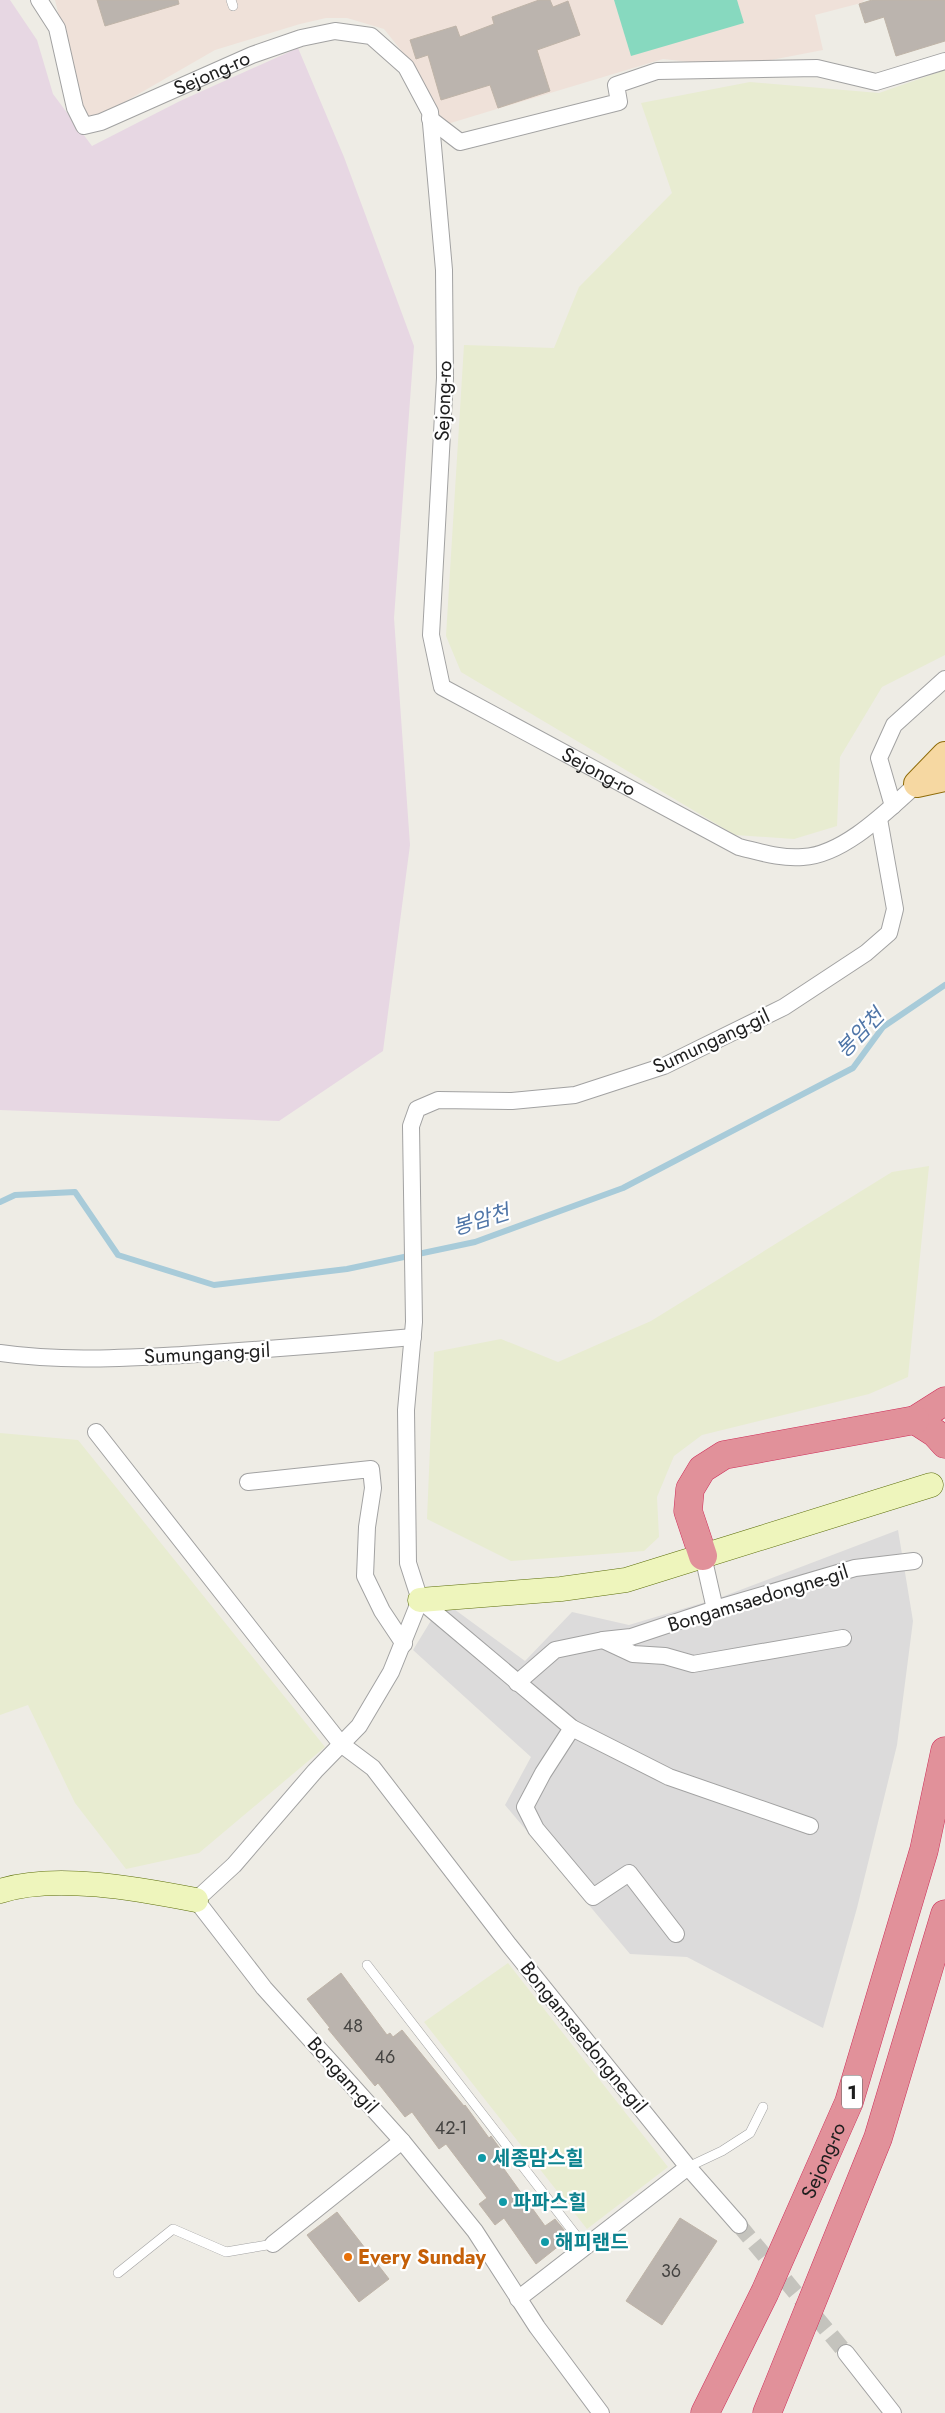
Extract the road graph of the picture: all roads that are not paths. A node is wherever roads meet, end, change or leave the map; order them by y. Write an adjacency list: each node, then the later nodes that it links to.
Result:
1 (39, 0): 3 (street, Sejong-ro)
2 (945, 60): 3 (street)
3 (430, 119): 9 (street, Sejong-ro)
4 (945, 679): 8 (street)
5 (945, 755): 7 (main road)
6 (945, 778): 7 (main road)
7 (917, 784): 8 (street, Sejong-ro)
8 (893, 806): 9 (street, Sejong-ro)
9 (879, 819): 10 (street, Sumungang-gil)
10 (414, 1329): 11 (street, Sumungang-gil); 20 (street)
11 (0, 1353)
12 (945, 1401): 13 (highway)
13 (914, 1420): 15 (highway); 18 (highway)
14 (96, 1432): 27 (street, Bongamsaedongne-gil)
15 (945, 1444)
16 (248, 1482): 24 (street)
17 (931, 1485): 18 (street)
18 (703, 1556): 20 (street); 21 (street)
19 (914, 1561): 21 (street, Bongamsaedongne-gil)
20 (420, 1600): 24 (street); 25 (street)
21 (715, 1609): 23 (street, Bongamsaedongne-gil)
22 (844, 1638): 23 (street, Bongamsaedongne-gil)
23 (602, 1640): 25 (street, Bongamsaedongne-gil)
24 (404, 1644): 27 (street)
25 (517, 1683): 26 (street)
26 (572, 1728): 29 (street); 33 (street)
27 (341, 1744): 31 (street); 37 (street, Bongamsaedongne-gil)
28 (945, 1751): 42 (highway, Sejong-ro / 1)
29 (810, 1826)
30 (0, 1891): 31 (street)
31 (196, 1900): 36 (street, Bongam-gil)
32 (945, 1914): 48 (highway, Sejong-ro / 1)
33 (676, 1934)
34 (367, 1964): 40 (lane)
35 (763, 2107): 37 (lane)
36 (402, 2141): 39 (street); 43 (street, Bongam-gil)
37 (688, 2167): 38 (street, Bongamsaedongne-gil); 40 (street)
38 (739, 2225)
39 (273, 2244): 41 (lane)
40 (584, 2248): 43 (street)
41 (118, 2273)
42 (765, 2292): 46 (highway, Sejong-ro / 1); 47 (lane)
43 (518, 2299): 45 (street, Bongam-gil)
44 (846, 2353): 49 (street)
45 (601, 2413)
46 (705, 2413)
47 (716, 2413)
48 (767, 2413)
49 (893, 2413)

